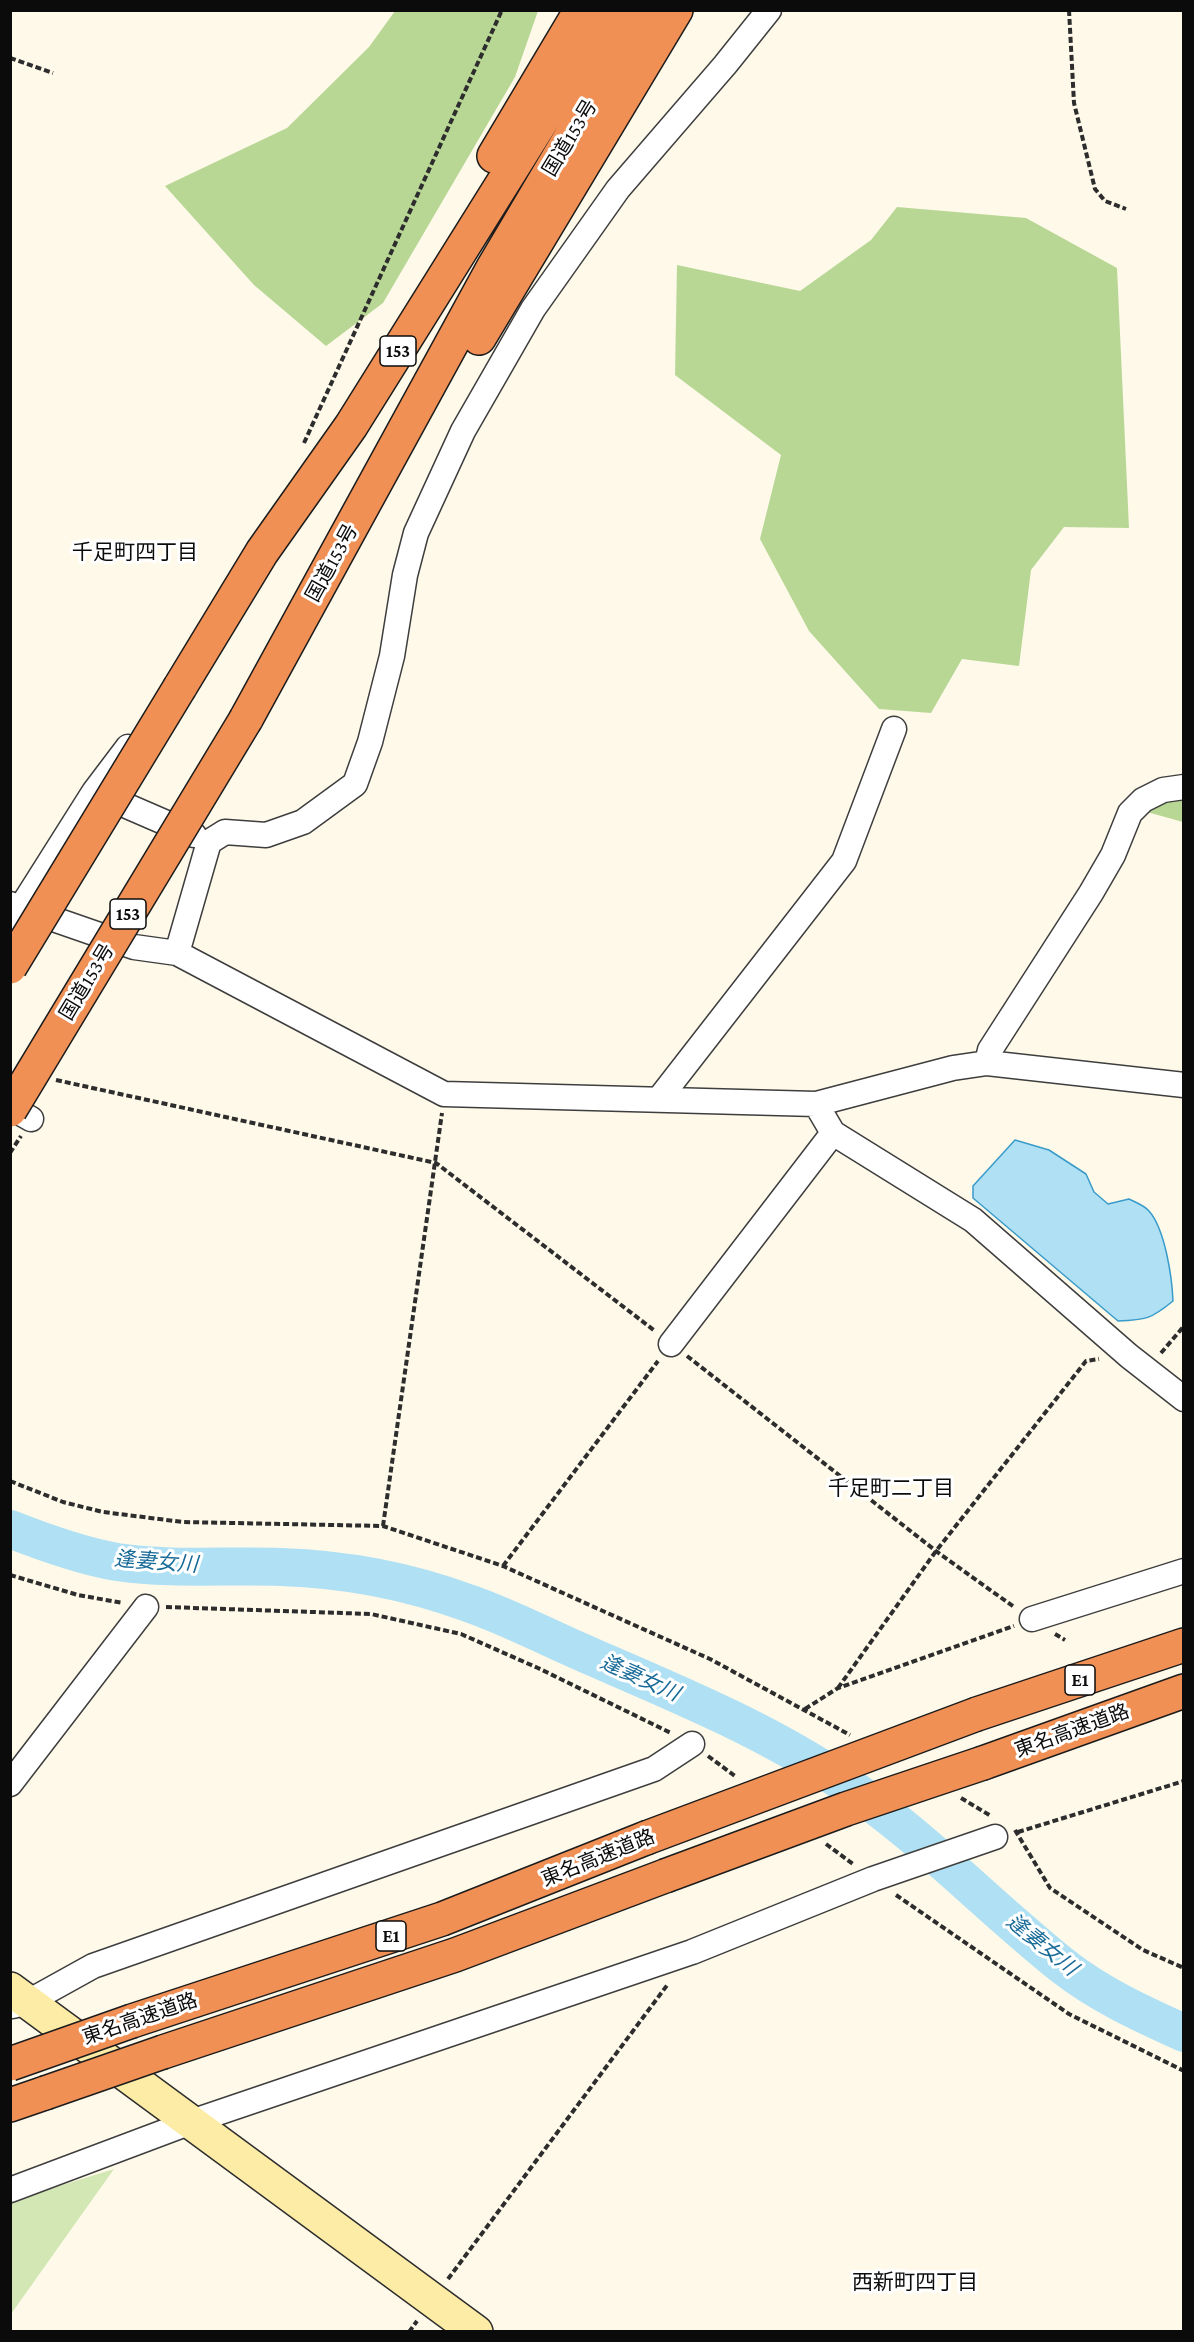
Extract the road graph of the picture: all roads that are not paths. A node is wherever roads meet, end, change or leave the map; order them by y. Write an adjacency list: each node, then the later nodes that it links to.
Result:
1 (646, 10): 5 (highway, 国道153号 / 153)
2 (676, 10): 5 (highway)
3 (768, 10): 10 (street)
4 (601, 11): 13 (highway, 153, bridge)
5 (436, 376): 18 (highway, 国道153号 / 153, bridge)
6 (273, 510): 9 (street)
7 (894, 729): 16 (street)
8 (1184, 787): 14 (street)
9 (94, 792): 10 (street); 11 (street)
10 (209, 842): 12 (street)
11 (14, 912): 12 (street)
12 (177, 953): 16 (street)
13 (10, 967)
14 (987, 1063): 15 (street); 17 (street)
15 (1184, 1085)
16 (659, 1099): 17 (street)
17 (816, 1104): 19 (street)
18 (17, 1112)
19 (832, 1133): 20 (street); 21 (street)
20 (671, 1344)
21 (1184, 1399)
22 (1184, 1570): 24 (street)
23 (146, 1606): 28 (street)
24 (1032, 1619)
25 (1184, 1646): 31 (highway, 東名高速道路 / E1, bridge)
26 (1184, 1691): 32 (highway, 東名高速道路 / E1, bridge)
27 (692, 1744): 30 (street)
28 (10, 1784)
29 (1006, 1834): 33 (street)
30 (16, 1999): 33 (street)
31 (10, 2064)
32 (10, 2105)
33 (191, 2122): 34 (street); 35 (street)
34 (10, 2190)
35 (476, 2331)

